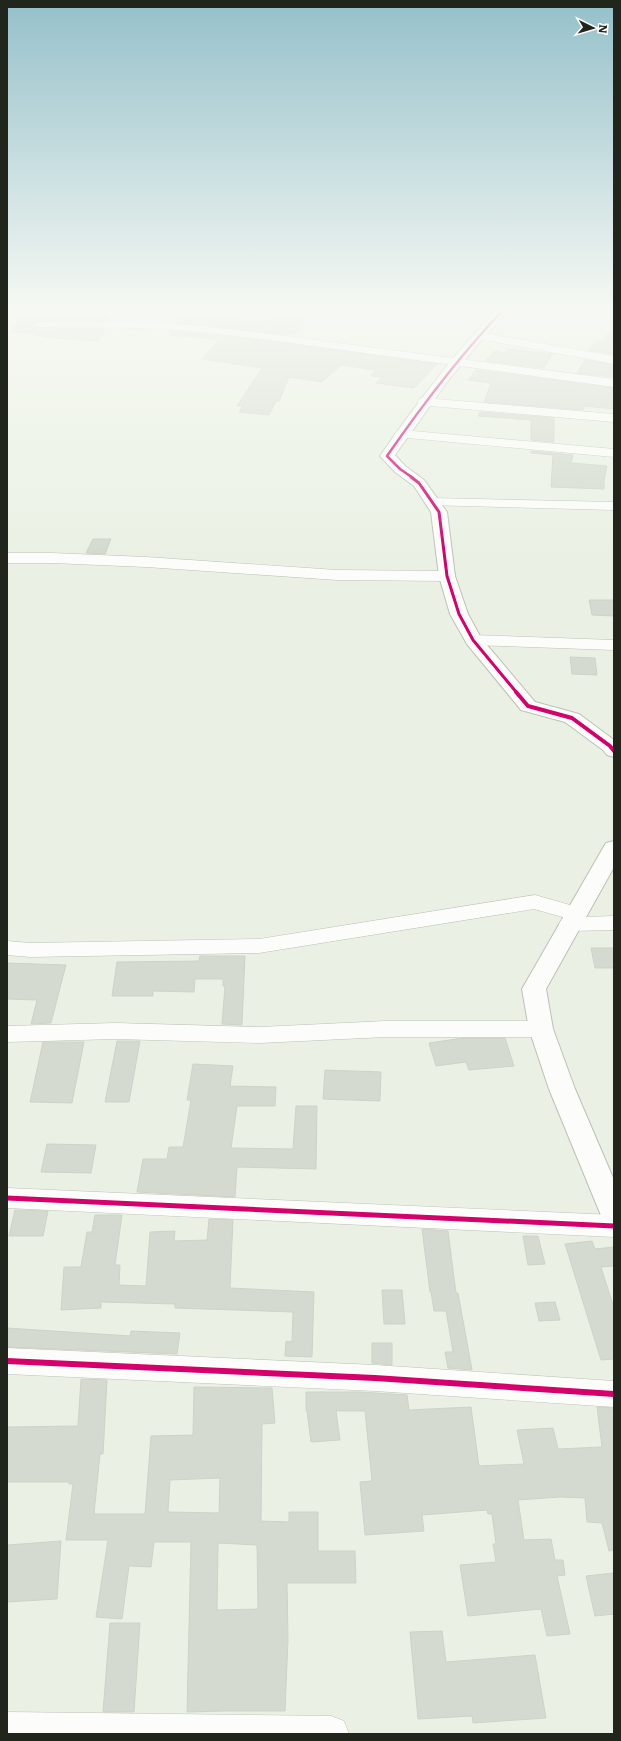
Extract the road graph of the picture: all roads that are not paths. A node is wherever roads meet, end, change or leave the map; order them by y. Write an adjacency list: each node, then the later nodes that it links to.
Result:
1 (435, 389): 2 (street)
2 (424, 402): 3 (street); 4 (street)
3 (614, 418)
4 (402, 434): 5 (street); 6 (street)
5 (614, 453)
6 (432, 502): 7 (street); 9 (street)
7 (614, 506)
8 (7, 558): 9 (street)
9 (447, 576): 10 (street)
10 (473, 640): 11 (street); 12 (street)
11 (614, 646)
12 (614, 751)
13 (614, 848): 14 (street)
14 (573, 919): 15 (street); 16 (street); 17 (street)
15 (614, 923)
16 (7, 948)
17 (541, 1028): 18 (street); 20 (street)
18 (7, 1034)
19 (7, 1198): 21 (street)
20 (614, 1213)
21 (614, 1226)
22 (7, 1361): 23 (street)
23 (614, 1394)
24 (7, 1730): 25 (street)
25 (331, 1734)

